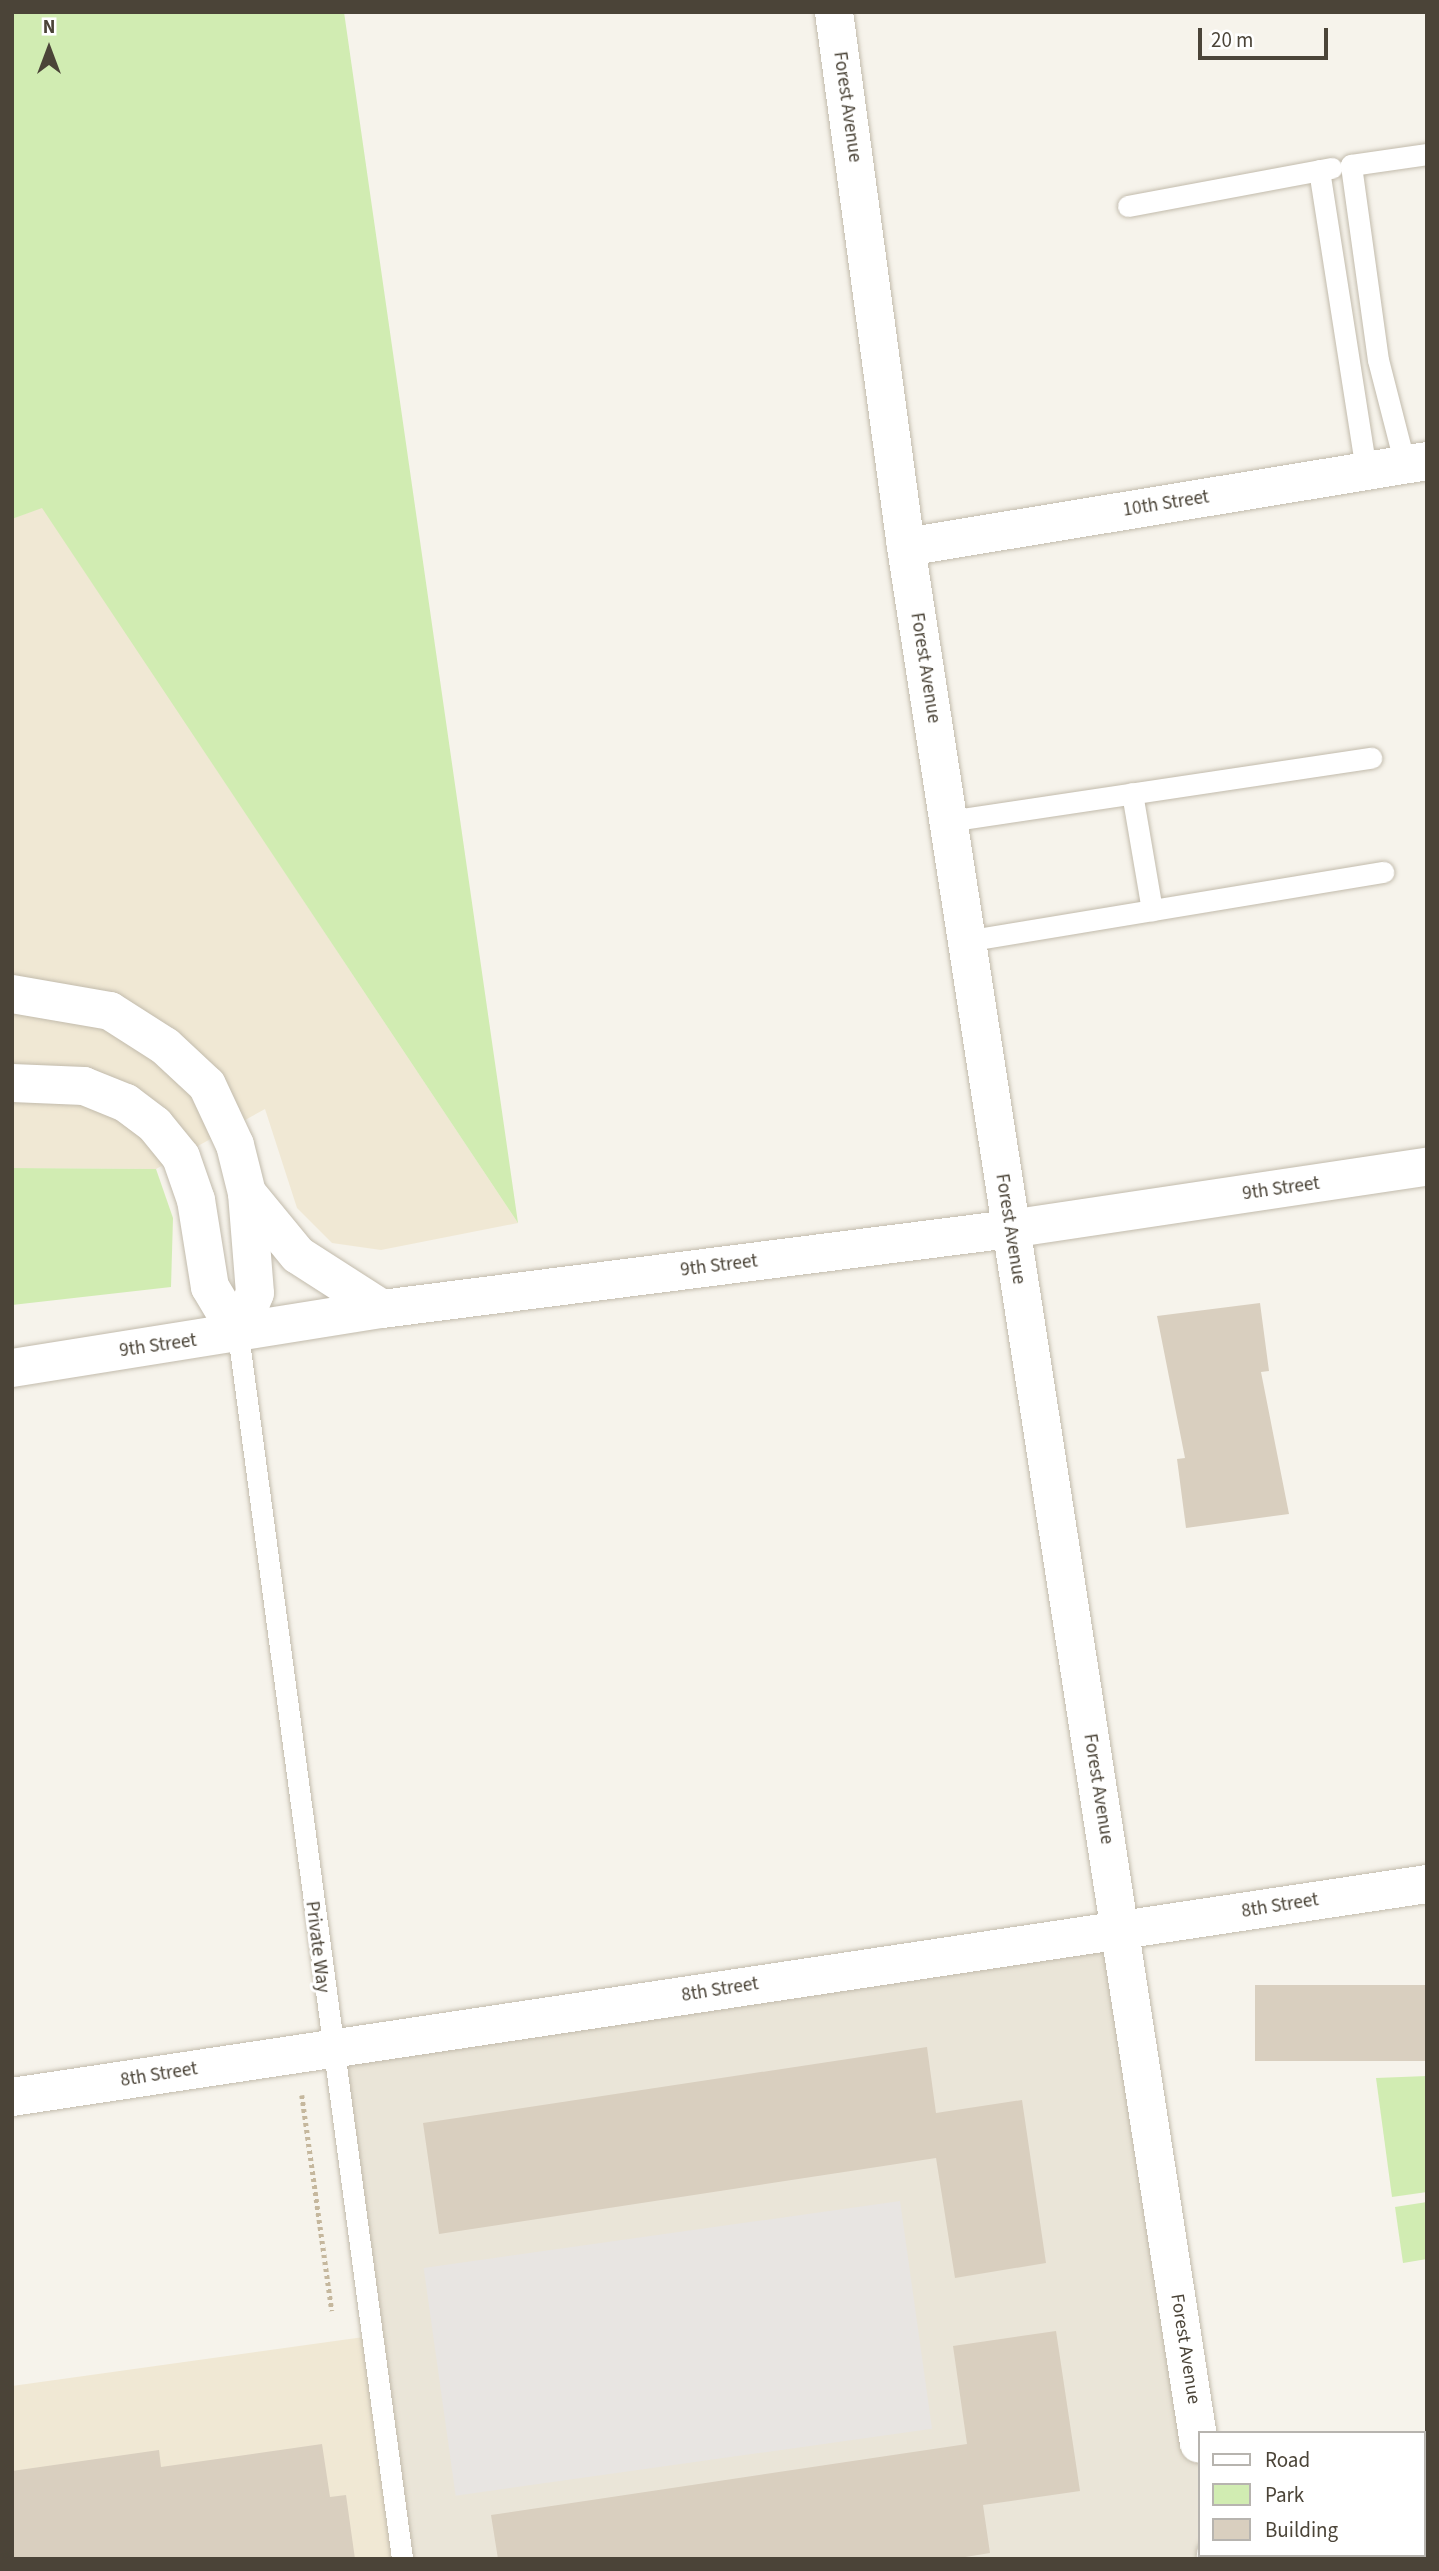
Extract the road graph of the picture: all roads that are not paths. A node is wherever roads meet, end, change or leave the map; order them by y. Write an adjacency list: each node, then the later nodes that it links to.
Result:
1 (834, 12): 8 (street, Forest Avenue)
2 (1427, 154): 3 (lane)
3 (1351, 164): 4 (lane); 6 (lane)
4 (1319, 170): 5 (lane); 7 (lane)
5 (1128, 206)
6 (1416, 463): 7 (street, 10th Street)
7 (1366, 471): 8 (street, 10th Street)
8 (906, 547): 11 (street, Forest Avenue)
9 (1371, 758): 10 (lane)
10 (1132, 793): 11 (lane); 13 (lane)
11 (948, 821): 14 (street, Forest Avenue)
12 (1383, 872): 13 (lane)
13 (1152, 910): 14 (lane)
14 (966, 941): 19 (street, Forest Avenue)
15 (12, 994): 18 (street)
16 (12, 1083): 21 (street)
17 (1427, 1167): 19 (street, 9th Street)
18 (247, 1193): 20 (street); 21 (street)
19 (1010, 1229): 20 (street, 9th Street); 24 (street, Forest Avenue)
20 (382, 1309): 21 (street, 9th Street)
21 (238, 1334): 22 (street, 9th Street); 25 (lane, Private Way)
22 (12, 1368)
23 (1427, 1884): 24 (street, 8th Street)
24 (1121, 1930): 25 (street, 8th Street); 27 (street, Forest Avenue)
25 (330, 2049): 26 (street, 8th Street); 28 (lane, Private Way)
26 (12, 2097)
27 (1198, 2437)
28 (401, 2559)

